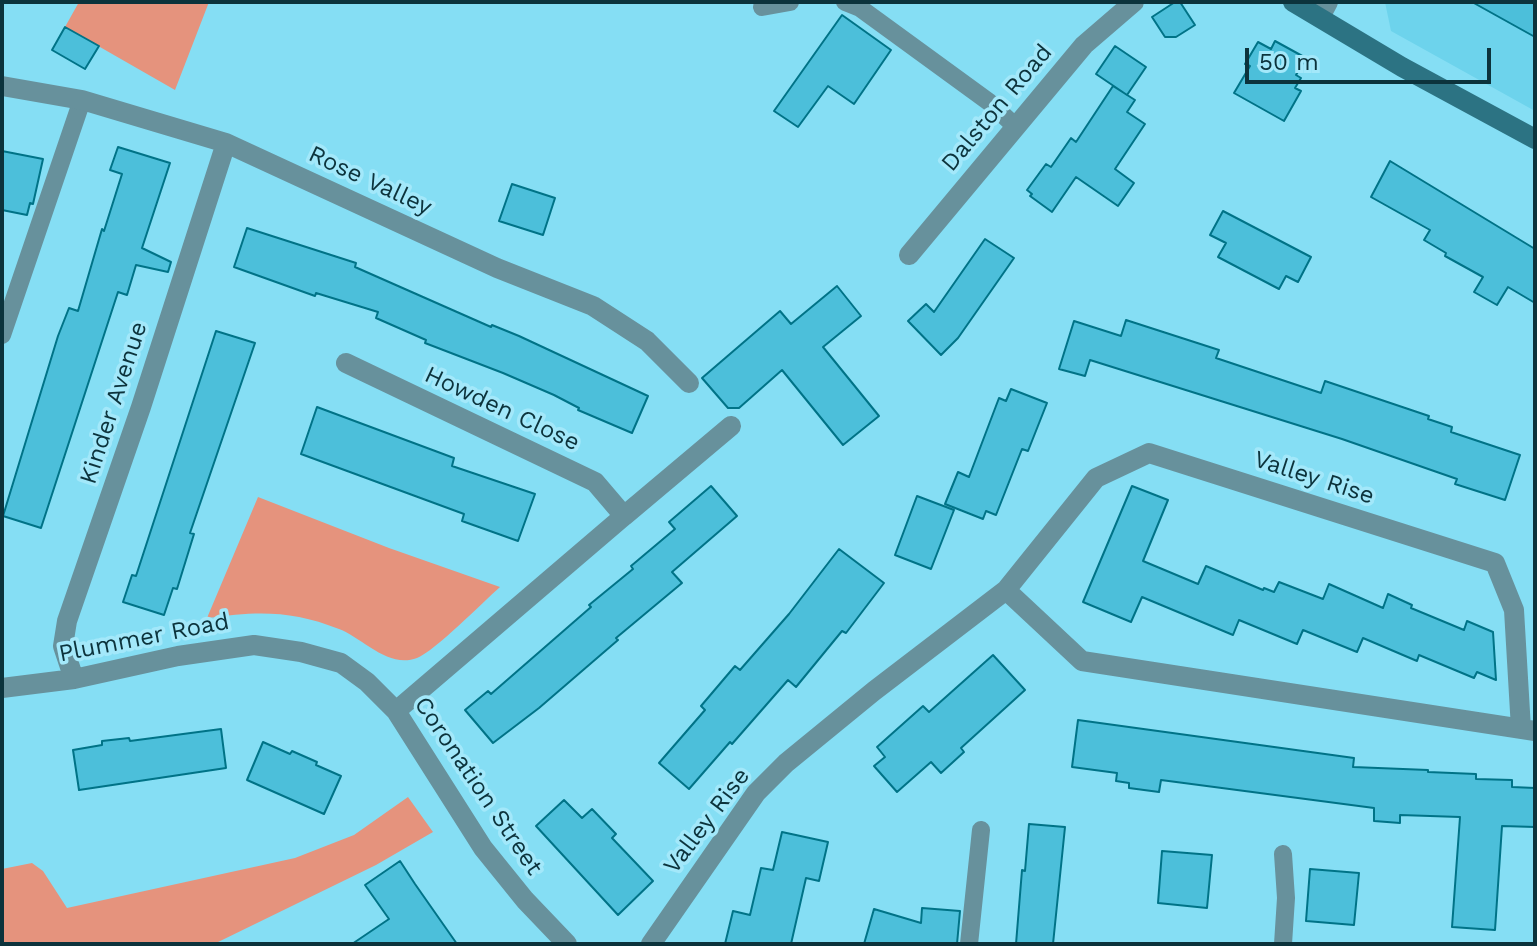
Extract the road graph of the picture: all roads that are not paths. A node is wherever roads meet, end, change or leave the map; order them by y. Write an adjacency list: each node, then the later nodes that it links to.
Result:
1 (790, 2): 5 (lane)
2 (845, 2): 9 (lane)
3 (1134, 2): 9 (street, Dalston Road)
4 (1293, 2): 6 (main road)
5 (762, 7)
6 (1324, 10): 10 (main road)
7 (2, 86): 8 (street, Rose Valley)
8 (82, 100): 11 (street, Rose Valley); 13 (lane)
9 (1015, 126): 12 (street, Dalston Road)
10 (1535, 139)
11 (226, 143): 15 (street, Rose Valley); 20 (street, Kinder Avenue)
12 (909, 255)
13 (2, 335)
14 (346, 363): 17 (street, Howden Close)
15 (689, 383)
16 (731, 426): 17 (street)
17 (624, 516): 22 (street)
18 (1006, 590): 23 (street, Valley Rise); 23 (street, Valley Rise); 27 (street, Valley Rise)
19 (341, 663): 20 (street, Plummer Road); 22 (street, Coronation Street)
20 (74, 679): 21 (street, Plummer Road)
21 (2, 688)
22 (396, 711): 26 (street, Coronation Street)
23 (1528, 730)
24 (981, 830): 28 (lane)
25 (1283, 854): 29 (lane)
26 (567, 944)
27 (651, 944)
28 (969, 944)
29 (1283, 944)

